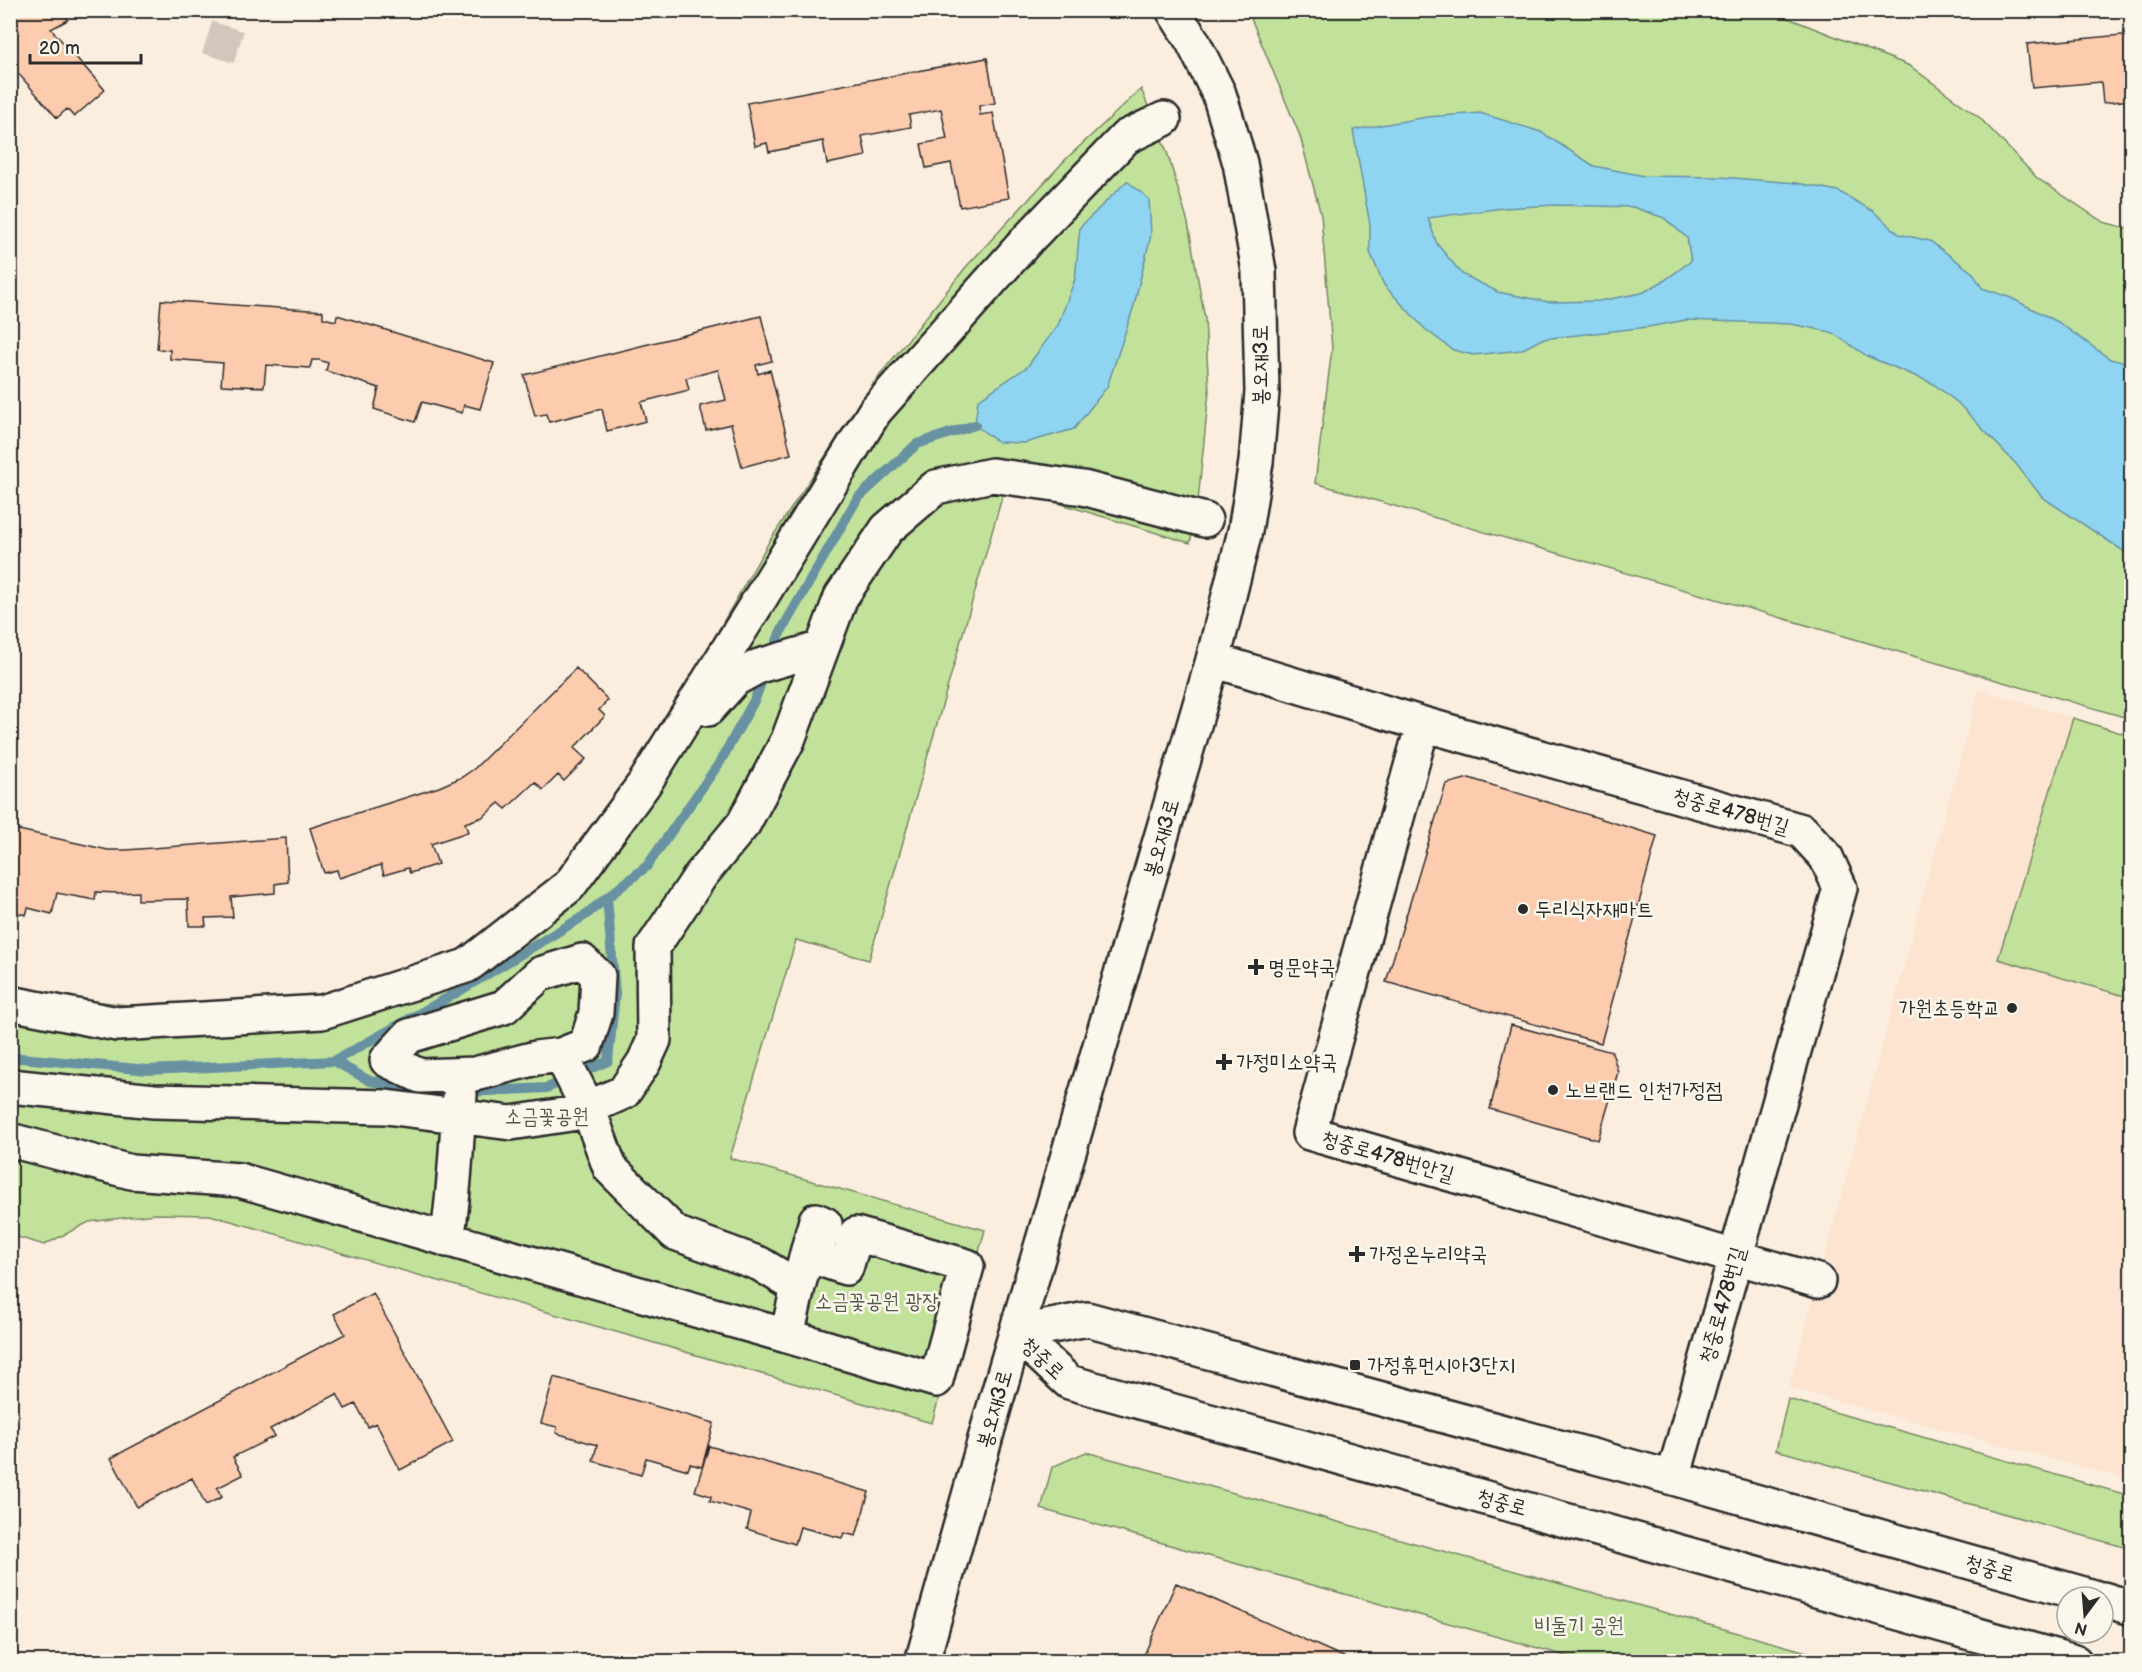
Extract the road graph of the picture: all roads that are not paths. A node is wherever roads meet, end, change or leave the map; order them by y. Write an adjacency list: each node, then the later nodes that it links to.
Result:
1 (1173, 10): 5 (street, 봉오재3로)
2 (1164, 119): 7 (street)
3 (1205, 520): 4 (street)
4 (822, 648): 7 (street); 14 (street)
5 (1213, 660): 6 (street, 청중로478번길); 21 (street, 봉오재3로)
6 (1423, 724): 18 (street, 청중로478번길); 18 (street, 청중로478번안길)
7 (644, 784): 8 (street)
8 (472, 962): 9 (street); 10 (street)
9 (10, 1003)
10 (504, 1006): 11 (street); 12 (street)
11 (561, 1054): 12 (street); 14 (street)
12 (461, 1074): 15 (street)
13 (10, 1086): 15 (street)
14 (588, 1108): 15 (street); 20 (street)
15 (458, 1116): 17 (street)
16 (10, 1140): 17 (street)
17 (447, 1240): 22 (street)
18 (1736, 1257): 19 (street); 23 (street, 청중로478번길)
19 (1818, 1281)
20 (798, 1287): 22 (street); 22 (street)
21 (1017, 1333): 23 (street, 청중로); 27 (street, 봉오재3로); 28 (street, 청중로)
22 (787, 1336)
23 (1673, 1478): 24 (street, 청중로)
24 (2055, 1586)
25 (2115, 1603): 26 (street)
26 (2132, 1608)
27 (922, 1662)
28 (2075, 1662)

